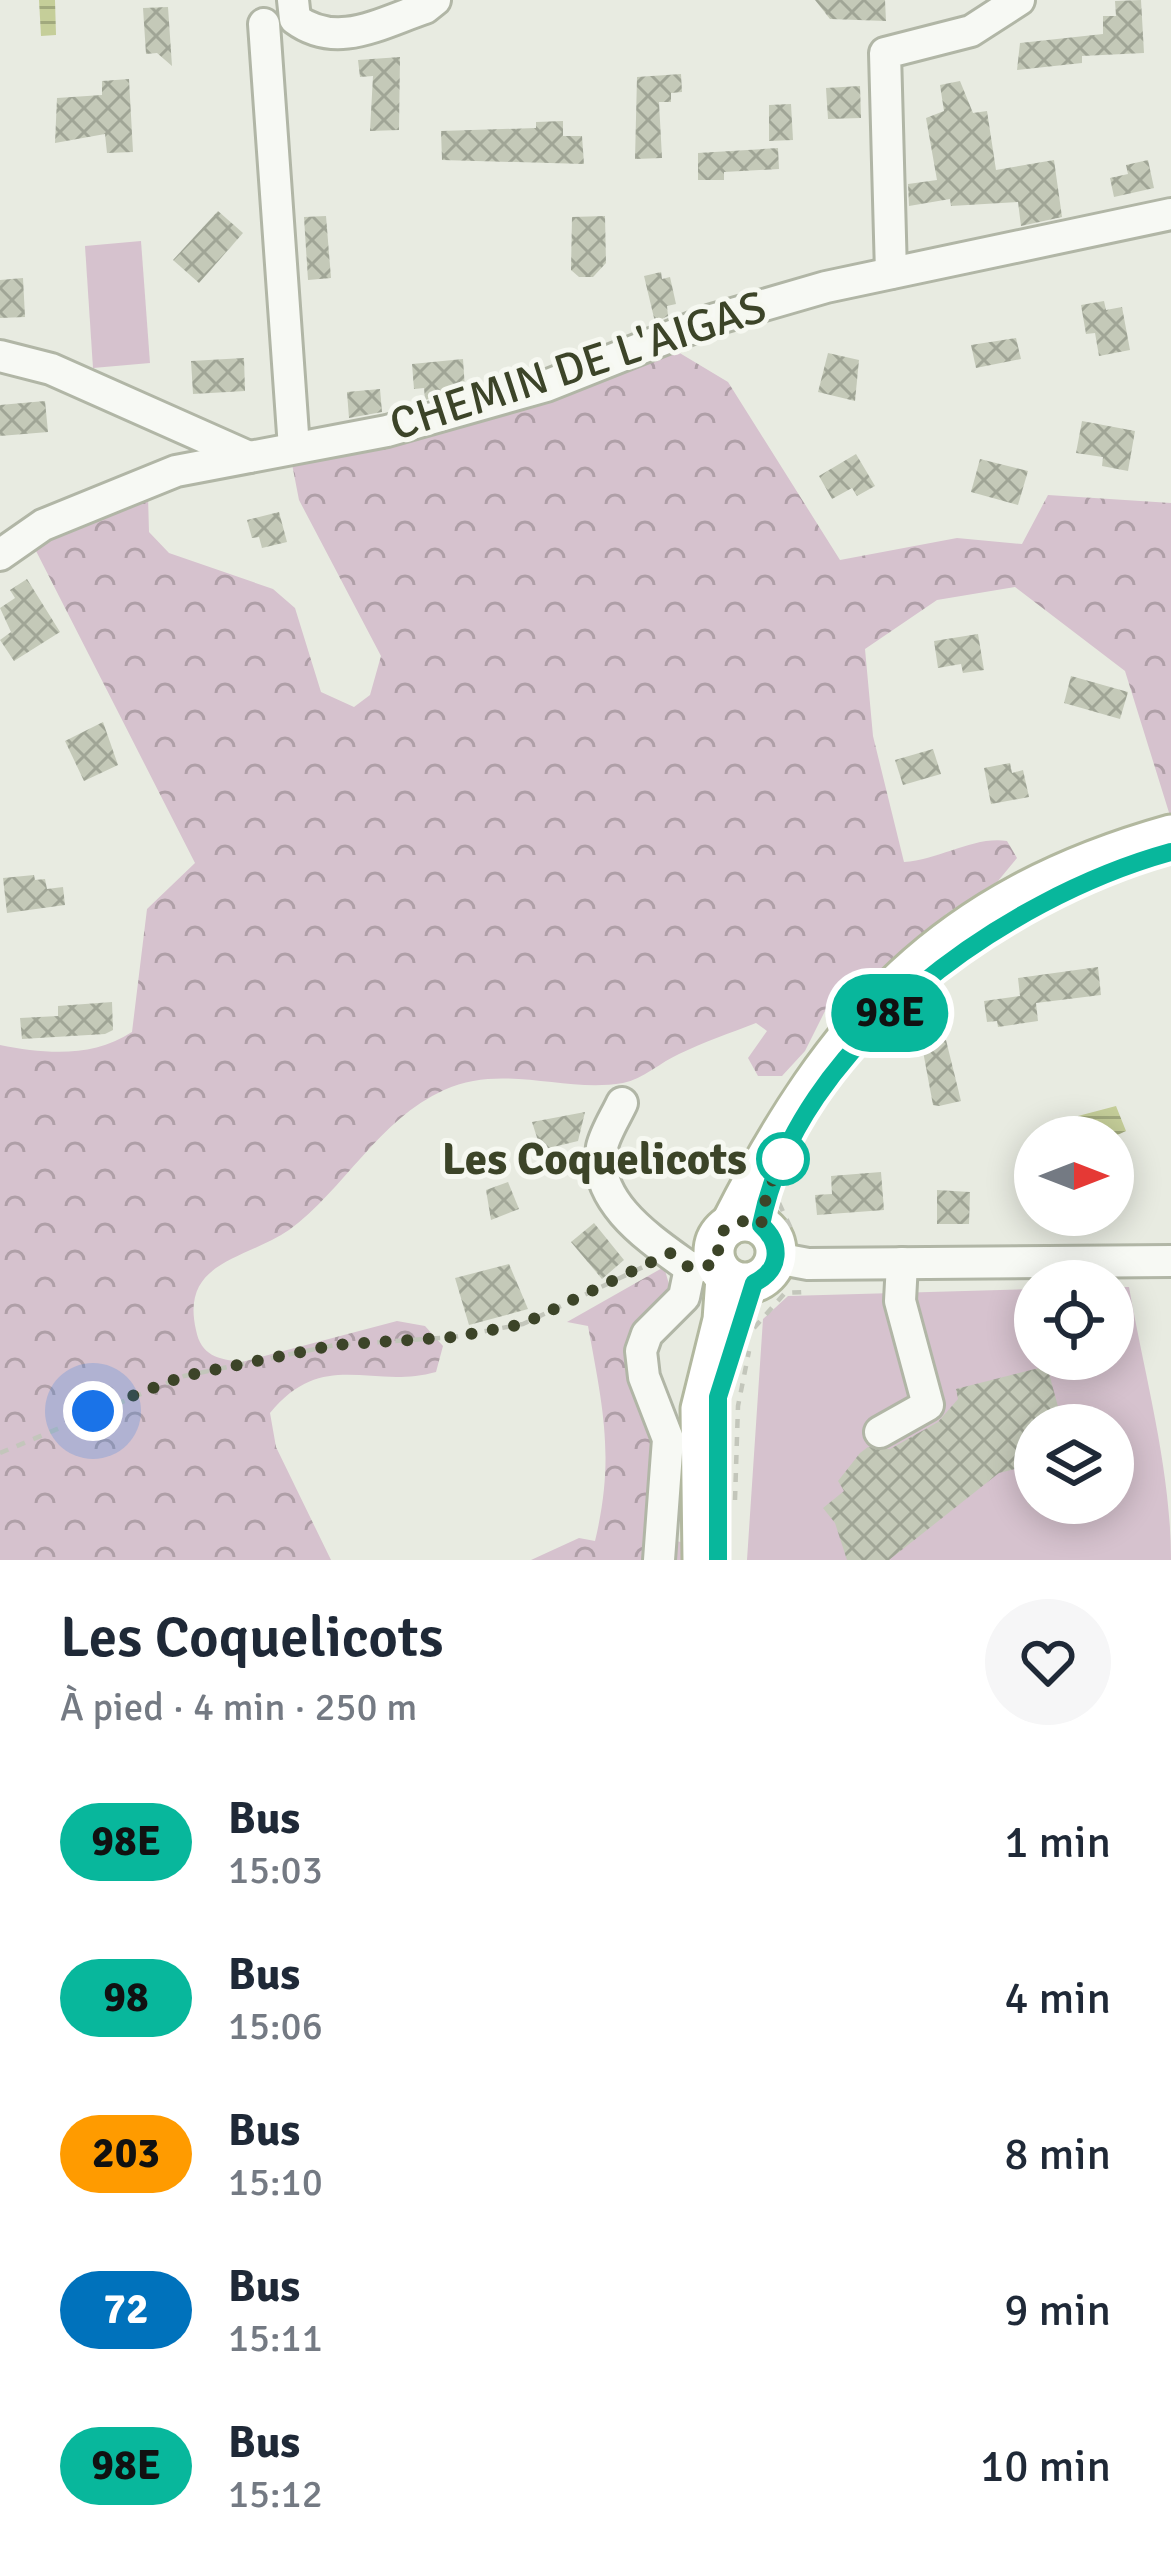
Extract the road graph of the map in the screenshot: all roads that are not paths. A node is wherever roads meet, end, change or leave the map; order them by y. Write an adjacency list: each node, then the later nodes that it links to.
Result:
1 (435, 0): 3 (street)
2 (1019, 0): 5 (street)
3 (280, 23): 7 (street)
4 (1171, 214): 5 (street, CHEMIN DE L'AIGAS)
5 (891, 273): 7 (street, CHEMIN DE L'AIGAS)
6 (0, 356): 8 (street)
7 (294, 448): 8 (street, CHEMIN DE L'AIGAS)
8 (249, 457): 9 (street, CHEMIN DE L'AIGAS)
9 (0, 555)
10 (1171, 835): 13 (main road)
11 (1171, 852): 13 (main road)
12 (622, 1102): 13 (street)
13 (746, 1252): 15 (street); 17 (street); 18 (main road); 19 (main road)
14 (1171, 1261): 15 (street)
15 (902, 1263): 16 (street)
16 (880, 1432)
17 (659, 1560)
18 (703, 1560)
19 (718, 1560)

